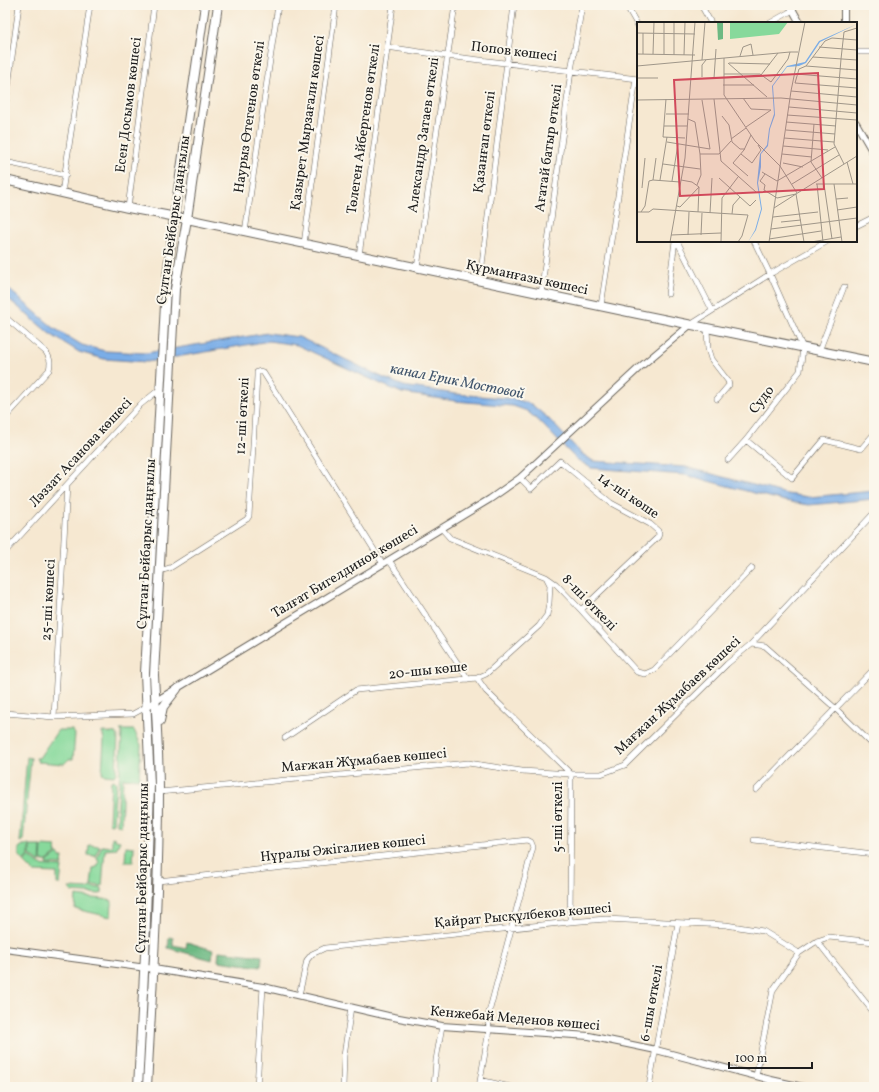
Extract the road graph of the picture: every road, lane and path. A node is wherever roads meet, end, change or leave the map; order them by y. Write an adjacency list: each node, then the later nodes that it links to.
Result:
1 (19, 5): 28 (street)
2 (90, 5): 32 (street)
3 (154, 5): 37 (street, Есен Досымов көшесі)
4 (205, 5): 36 (main road, Сұлтан Бейбарыс даңғылы)
5 (218, 5): 35 (main road, Сұлтан Бейбарыс даңғылы)
6 (278, 5): 44 (street, Наурыз Өтегенов өткелі)
7 (336, 5): 51 (street, Қазырет Мырзағали көшесі)
8 (393, 5): 21 (street, Төлеген Айбергенов өткелі)
9 (455, 5): 24 (street, Александр Затаев өткелі)
10 (514, 5): 25 (street, Қазанғап өткелі)
11 (582, 5): 26 (street, Ағатай батыр өткелі)
12 (626, 5): 20 (street)
13 (702, 5): 16 (street)
14 (844, 5): 19 (street)
15 (792, 8): 17 (street); 18 (street)
16 (710, 22)
17 (771, 22)
18 (799, 22)
19 (844, 22)
20 (637, 24)
21 (387, 47): 24 (street, Попов көшесі); 52 (street, Төлеген Айбергенов өткелі)
22 (857, 52): 23 (street)
23 (874, 52)
24 (447, 56): 25 (street, Попов көшесі); 53 (street, Александр Затаев өткелі)
25 (507, 63): 26 (street, Попов көшесі); 55 (street, Қазанғап өткелі)
26 (571, 71): 27 (street, Попов көшесі); 57 (street, Ағатай батыр өткелі)
27 (637, 79): 59 (street)
28 (5, 109)
29 (857, 125): 30 (street)
30 (874, 154)
31 (5, 162): 32 (street)
32 (66, 175): 34 (street)
33 (5, 180): 34 (main road)
34 (62, 194): 37 (main road)
35 (189, 204): 41 (main road, Сұлтан Бейбарыс даңғылы); 42 (main road)
36 (176, 205): 38 (main road); 39 (main road, Сұлтан Бейбарыс даңғылы)
37 (128, 208): 38 (main road)
38 (160, 214): 39 (main road); 45 (main road)
39 (174, 217): 41 (main road, Құрманғазы көшесі); 45 (main road, Сұлтан Бейбарыс даңғылы)
40 (874, 217): 43 (street)
41 (187, 219): 42 (main road, Құрманғазы көшесі); 46 (main road, Сұлтан Бейбарыс даңғылы)
42 (204, 223): 44 (main road, Құрманғазы көшесі); 46 (main road)
43 (857, 226)
44 (245, 232): 51 (main road, Құрманғазы көшесі)
45 (172, 234): 67 (main road, Сұлтан Бейбарыс даңғылы)
46 (184, 239): 80 (main road, Сұлтан Бейбарыс даңғылы)
47 (676, 242): 58 (street)
48 (677, 242): 60 (street)
49 (754, 242): 54 (street)
50 (826, 242): 54 (street)
51 (304, 244): 52 (main road, Құрманғазы көшесі)
52 (358, 256): 53 (main road, Құрманғазы көшесі)
53 (417, 268): 55 (main road, Құрманғазы көшесі)
54 (770, 274): 60 (street); 64 (street)
55 (480, 281): 57 (main road, Құрманғазы көшесі)
56 (844, 287): 65 (street)
57 (542, 294): 59 (main road, Құрманғазы көшесі)
58 (668, 294)
59 (601, 306): 62 (main road, Құрманғазы көшесі)
60 (712, 310): 62 (street)
61 (5, 317): 69 (street)
62 (690, 325): 63 (main road, Құрманғазы көшесі); 73 (street, Талғат Бигелдинов көшесі)
63 (707, 328): 64 (main road, Құрманғазы көшесі); 68 (street)
64 (803, 348): 65 (main road, Құрманғазы көшесі); 71 (street, Судо)
65 (819, 351): 66 (main road, Құрманғазы көшесі)
66 (874, 362)
67 (160, 390): 74 (street, Ләззат Асанова көшесі); 89 (main road, Сұлтан Бейбарыс даңғылы)
68 (717, 399)
69 (5, 418)
70 (874, 434): 71 (street)
71 (746, 440): 72 (street, Судо)
72 (728, 460)
73 (520, 478): 76 (street, Талғат Бигелдинов көшесі); 82 (street, 14-ші көше)
74 (67, 485): 77 (street, Ләззат Асанова көшесі); 92 (street, 25-ші көшесі)
75 (873, 514): 83 (street, Мағжан Жұмабаев көшесі)
76 (442, 529): 78 (street, Талғат Бигелдинов көшесі); 81 (street, 8-ші өткелі)
77 (5, 552)
78 (386, 562): 80 (street, 12-ші өткелі); 86 (street); 87 (street, Талғат Бигелдинов көшесі)
79 (752, 568): 82 (street, 8-ші өткелі)
80 (158, 571): 88 (main road, Сұлтан Бейбарыс даңғылы)
81 (546, 577): 82 (street, 8-ші өткелі); 85 (street, 20-шы көше)
82 (581, 610)
83 (751, 644): 90 (street); 96 (street, Мағжан Жұмабаев көшесі)
84 (874, 669): 90 (street)
85 (477, 678): 86 (street, 20-шы көше); 96 (street, 5-ші өткелі)
86 (468, 679): 94 (street, 20-шы көше)
87 (177, 689): 88 (street, Талғат Бигелдинов көшесі); 93 (main road)
88 (155, 702): 89 (street, Талғат Бигелдинов көшесі); 93 (main road, Сұлтан Бейбарыс даңғылы)
89 (146, 707): 92 (street); 110 (main road, Сұлтан Бейбарыс даңғылы)
90 (835, 708): 95 (street); 97 (street)
91 (5, 714): 92 (street)
92 (54, 717)
93 (158, 736): 98 (main road, Сұлтан Бейбарыс даңғылы)
94 (285, 738)
95 (874, 746)
96 (571, 774): 98 (street, Мағжан Жұмабаев көшесі); 103 (street, 5-ші өткелі)
97 (756, 790)
98 (159, 792): 102 (main road, Сұлтан Бейбарыс даңғылы)
99 (754, 840): 101 (street)
100 (531, 842): 102 (street, Нұралы Әжiгалиев көшесi); 105 (street, 5-ші өткелі)
101 (874, 854)
102 (158, 881): 111 (main road, Сұлтан Бейбарыс даңғылы)
103 (570, 922): 104 (street, Қайрат Рысқұлбеков көшесі); 105 (street, Қайрат Рысқұлбеков көшесі)
104 (678, 923): 109 (street, Қайрат Рысқұлбеков көшесі); 118 (street, 6-шы өткелі)
105 (511, 927): 113 (street, Қайрат Рысқұлбеков көшесі); 117 (street, 5-ші өткелі)
106 (817, 940): 107 (street); 109 (street); 115 (street)
107 (874, 942)
108 (5, 949): 110 (street, Кенжебай Меденов көшесі)
109 (799, 953): 121 (street)
110 (144, 968): 111 (street, Кенжебай Меденов көшесі); 119 (main road, Сұлтан Бейбарыс даңғылы)
111 (154, 969): 112 (street, Кенжебай Меденов көшесі); 120 (main road, Сұлтан Бейбарыс даңғылы)
112 (263, 987): 113 (street, Кенжебай Меденов көшесі); 126 (street)
113 (299, 995): 114 (street, Кенжебай Меденов көшесі)
114 (351, 1006): 116 (street, Кенжебай Меденов көшесі); 127 (street)
115 (874, 1013)
116 (442, 1026): 117 (street, Кенжебай Меденов көшесі); 128 (street)
117 (489, 1030): 118 (street, Кенжебай Меденов көшесі); 122 (street, 5-ші өткелі)
118 (656, 1050): 121 (street, Кенжебай Меденов көшесі); 131 (street, 6-шы өткелі)
119 (139, 1073): 120 (main road); 124 (main road, Сұлтан Бейбарыс даңғылы)
120 (148, 1073): 125 (main road, Сұлтан Бейбарыс даңғылы)
121 (756, 1076): 123 (street, Кенжебай Меденов көшесі)
122 (480, 1080): 129 (street, 5-ші өткелі); 130 (street)
123 (771, 1080): 132 (street); 133 (street, Кенжебай Меденов көшесі)
124 (138, 1087)
125 (147, 1087)
126 (258, 1087)
127 (343, 1087)
128 (434, 1087)
129 (479, 1087)
130 (510, 1087)
131 (649, 1087)
132 (769, 1087)
133 (803, 1087)

